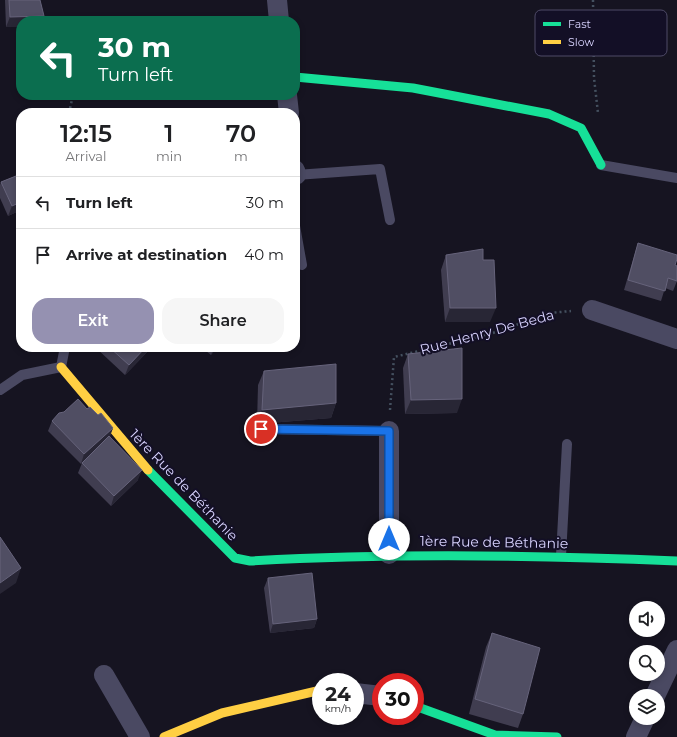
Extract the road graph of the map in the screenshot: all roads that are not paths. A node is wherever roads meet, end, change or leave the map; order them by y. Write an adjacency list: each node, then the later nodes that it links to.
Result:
1 (277, 0): 2 (street)
2 (279, 16)
3 (300, 77): 4 (street)
4 (601, 165): 6 (lane)
5 (300, 174): 7 (lane)
6 (677, 178)
7 (390, 220)
8 (300, 254): 9 (lane)
9 (302, 265)
10 (592, 310): 11 (street)
11 (677, 339)
12 (64, 352): 13 (lane)
13 (61, 367): 14 (lane); 18 (street, 1ère Rue de Béthanie)
14 (0, 390)
15 (261, 429): 16 (lane)
16 (389, 431): 18 (street)
17 (567, 444): 19 (lane)
18 (389, 554): 19 (street, 1ère Rue de Béthanie)
19 (561, 556): 20 (street, 1ère Rue de Béthanie)
20 (677, 561)
21 (677, 650): 23 (street)
22 (104, 675): 28 (street)
23 (658, 689)
24 (312, 692): 29 (street)
25 (424, 709): 27 (street)
26 (642, 725): 31 (street)
27 (495, 736): 30 (street)
28 (140, 737)
29 (164, 737)
30 (557, 737)
31 (636, 737)

